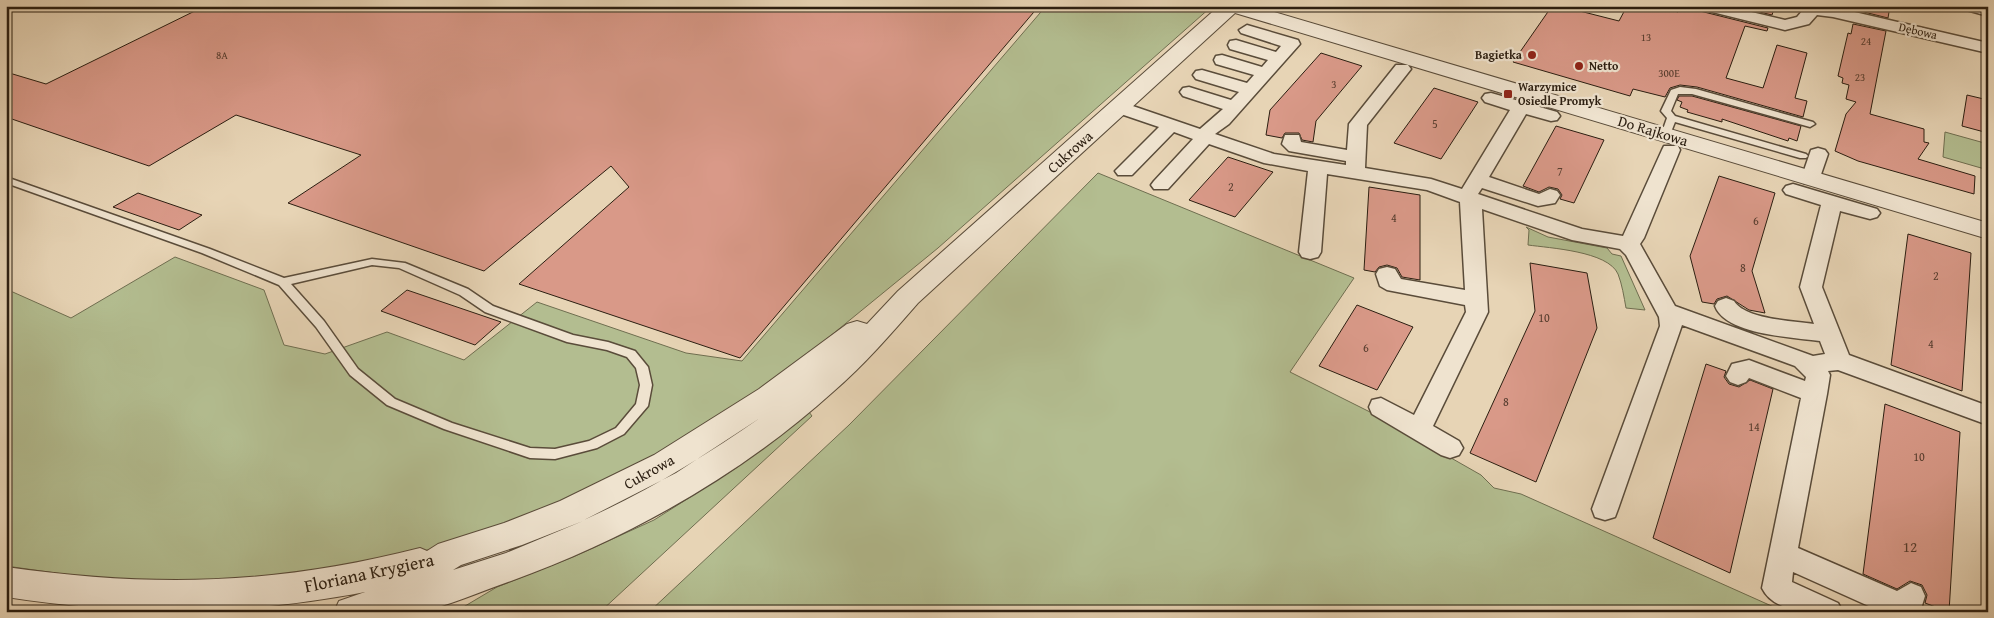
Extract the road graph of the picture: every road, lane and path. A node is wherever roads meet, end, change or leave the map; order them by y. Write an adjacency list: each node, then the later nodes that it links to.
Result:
1 (1232, 6): 18 (street, Cukrowa); 25 (street, Do Rajkowa)
2 (1706, 6): 9 (street, Dębowa)
3 (1835, 6): 7 (street)
4 (1958, 6): 5 (street)
5 (1988, 13)
6 (1247, 30): 10 (street)
7 (1988, 42)
8 (1236, 45): 10 (street)
9 (1988, 48)
10 (1279, 58): 13 (street)
11 (1222, 60): 13 (street)
12 (1402, 69): 28 (street)
13 (1265, 74): 15 (street)
14 (1202, 75): 15 (street)
15 (1250, 90): 19 (street)
16 (1189, 92): 19 (street)
17 (1491, 98): 20 (street)
18 (1118, 107): 21 (street); 43 (street, Cukrowa)
19 (1234, 107): 24 (street)
20 (1521, 107): 22 (street); 34 (street)
21 (1168, 116): 24 (street); 30 (street)
22 (1551, 116)
23 (1810, 124): 25 (lane)
24 (1209, 131): 29 (street); 33 (street)
25 (1670, 135): 27 (lane); 32 (street, Do Rajkowa); 39 (street)
26 (1292, 139): 28 (street)
27 (1810, 155): 32 (street)
28 (1355, 165): 29 (street); 34 (street)
29 (1318, 168): 40 (street)
30 (1125, 170)
31 (6, 180): 42 (lane)
32 (1802, 184): 36 (street); 38 (street, Do Rajkowa)
33 (1161, 185)
34 (1472, 187): 35 (street); 39 (street); 44 (street)
35 (1550, 195)
36 (1832, 202): 37 (street); 47 (street)
37 (1870, 213)
38 (1988, 231)
39 (1626, 244): 46 (street)
40 (1310, 252)
41 (1387, 274): 44 (street)
42 (283, 282): 42 (lane)
43 (908, 297): 57 (street, Cukrowa); 59 (street, Cukrowa)
44 (1477, 300): 54 (street)
45 (1726, 306): 47 (street)
46 (1666, 311): 49 (street); 56 (street)
47 (1829, 335): 48 (street)
48 (1839, 361): 49 (street); 53 (street)
49 (1810, 365): 51 (street)
50 (1738, 376): 51 (street)
51 (1815, 394): 58 (street)
52 (1382, 407): 54 (street)
53 (1988, 416)
54 (1419, 430): 55 (street)
55 (1450, 448)
56 (1605, 510)
57 (450, 554): 61 (street, Floriana Krygiera); 63 (street, Cukrowa)
58 (1783, 554): 62 (street); 65 (street)
59 (498, 571): 63 (street, Cukrowa); 64 (street, Cukrowa)
60 (6, 582): 61 (street, Floriana Krygiera)
61 (287, 590): 63 (street, Floriana Krygiera)
62 (1911, 596)
63 (365, 611)
64 (436, 612)
65 (1828, 612)

